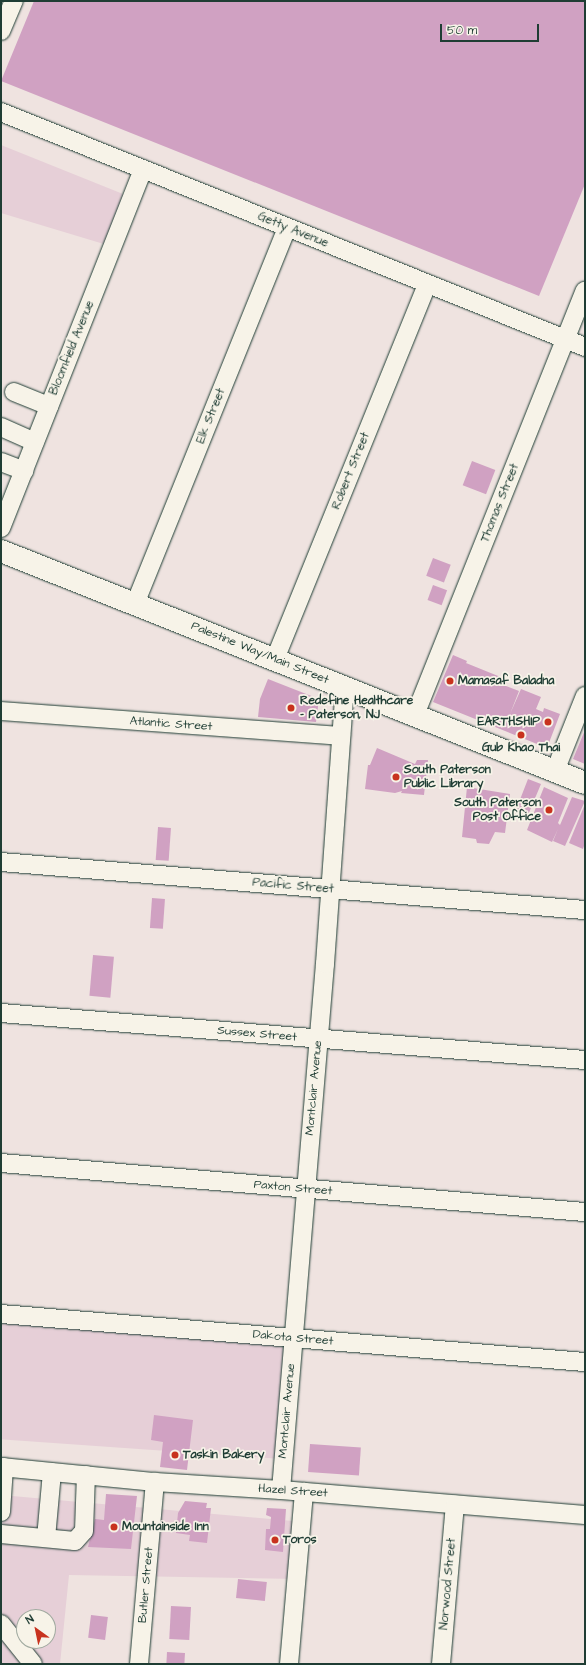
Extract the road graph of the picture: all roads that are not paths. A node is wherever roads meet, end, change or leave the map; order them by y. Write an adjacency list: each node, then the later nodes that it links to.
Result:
1 (14, 1): 2 (street)
2 (1, 31)
3 (1, 112): 4 (street, Getty Avenue)
4 (143, 169): 5 (street, Getty Avenue); 11 (street, Bloomfield Avenue)
5 (287, 228): 6 (street, Getty Avenue); 18 (street, Elk Street)
6 (427, 284): 8 (street, Getty Avenue); 19 (street, Robert Street)
7 (585, 291): 8 (street, Thomas Street)
8 (566, 339): 9 (street, Getty Avenue); 23 (street, Thomas Street)
9 (585, 347)
10 (14, 392): 11 (street)
11 (49, 406): 13 (street, Bloomfield Avenue)
12 (1, 427): 13 (street)
13 (35, 442): 15 (street, Bloomfield Avenue)
14 (1, 462): 15 (street)
15 (24, 471): 16 (street, Bloomfield Avenue)
16 (1, 528)
17 (1, 551): 18 (main road, Palestine Way/Main Street)
18 (135, 604): 19 (main road, Palestine Way/Main Street)
19 (275, 659): 20 (main road, Palestine Way/Main Street)
20 (345, 687): 23 (main road, Palestine Way/Main Street); 24 (street, Montclair Avenue)
21 (585, 696): 25 (street)
22 (1, 711): 24 (street, Atlantic Street)
23 (415, 715): 25 (main road, Palestine Way/Main Street)
24 (341, 736): 28 (street, Montclair Avenue)
25 (555, 771): 26 (main road, Palestine Way/Main Street)
26 (585, 783)
27 (1, 862): 28 (street, Pacific Street)
28 (330, 889): 29 (street, Pacific Street); 31 (street, Montclair Avenue)
29 (585, 910)
30 (1, 1013): 31 (street, Sussex Street)
31 (319, 1039): 32 (street, Sussex Street); 34 (street, Montclair Avenue)
32 (585, 1060)
33 (1, 1163): 34 (street, Paxton Street)
34 (306, 1190): 35 (street, Paxton Street); 37 (street, Montclair Avenue)
35 (585, 1212)
36 (1, 1314): 37 (street, Dakota Street)
37 (293, 1338): 38 (street, Dakota Street); 43 (street, Montclair Avenue)
38 (585, 1362)
39 (3, 1467): 40 (street, Hazel Street); 46 (street)
40 (52, 1472): 41 (street, Hazel Street); 49 (street)
41 (86, 1475): 42 (street, Hazel Street); 49 (street)
42 (155, 1482): 43 (street, Hazel Street); 52 (street, Butler Street)
43 (281, 1490): 44 (street, Hazel Street)
44 (304, 1492): 45 (street, Hazel Street); 53 (street)
45 (455, 1504): 47 (street, Hazel Street); 54 (street, Norwood Street)
46 (1, 1512)
47 (585, 1516)
48 (1, 1534): 49 (street)
49 (46, 1538)
50 (1, 1624): 51 (street)
51 (33, 1664)
52 (139, 1664)
53 (289, 1664)
54 (441, 1664)

